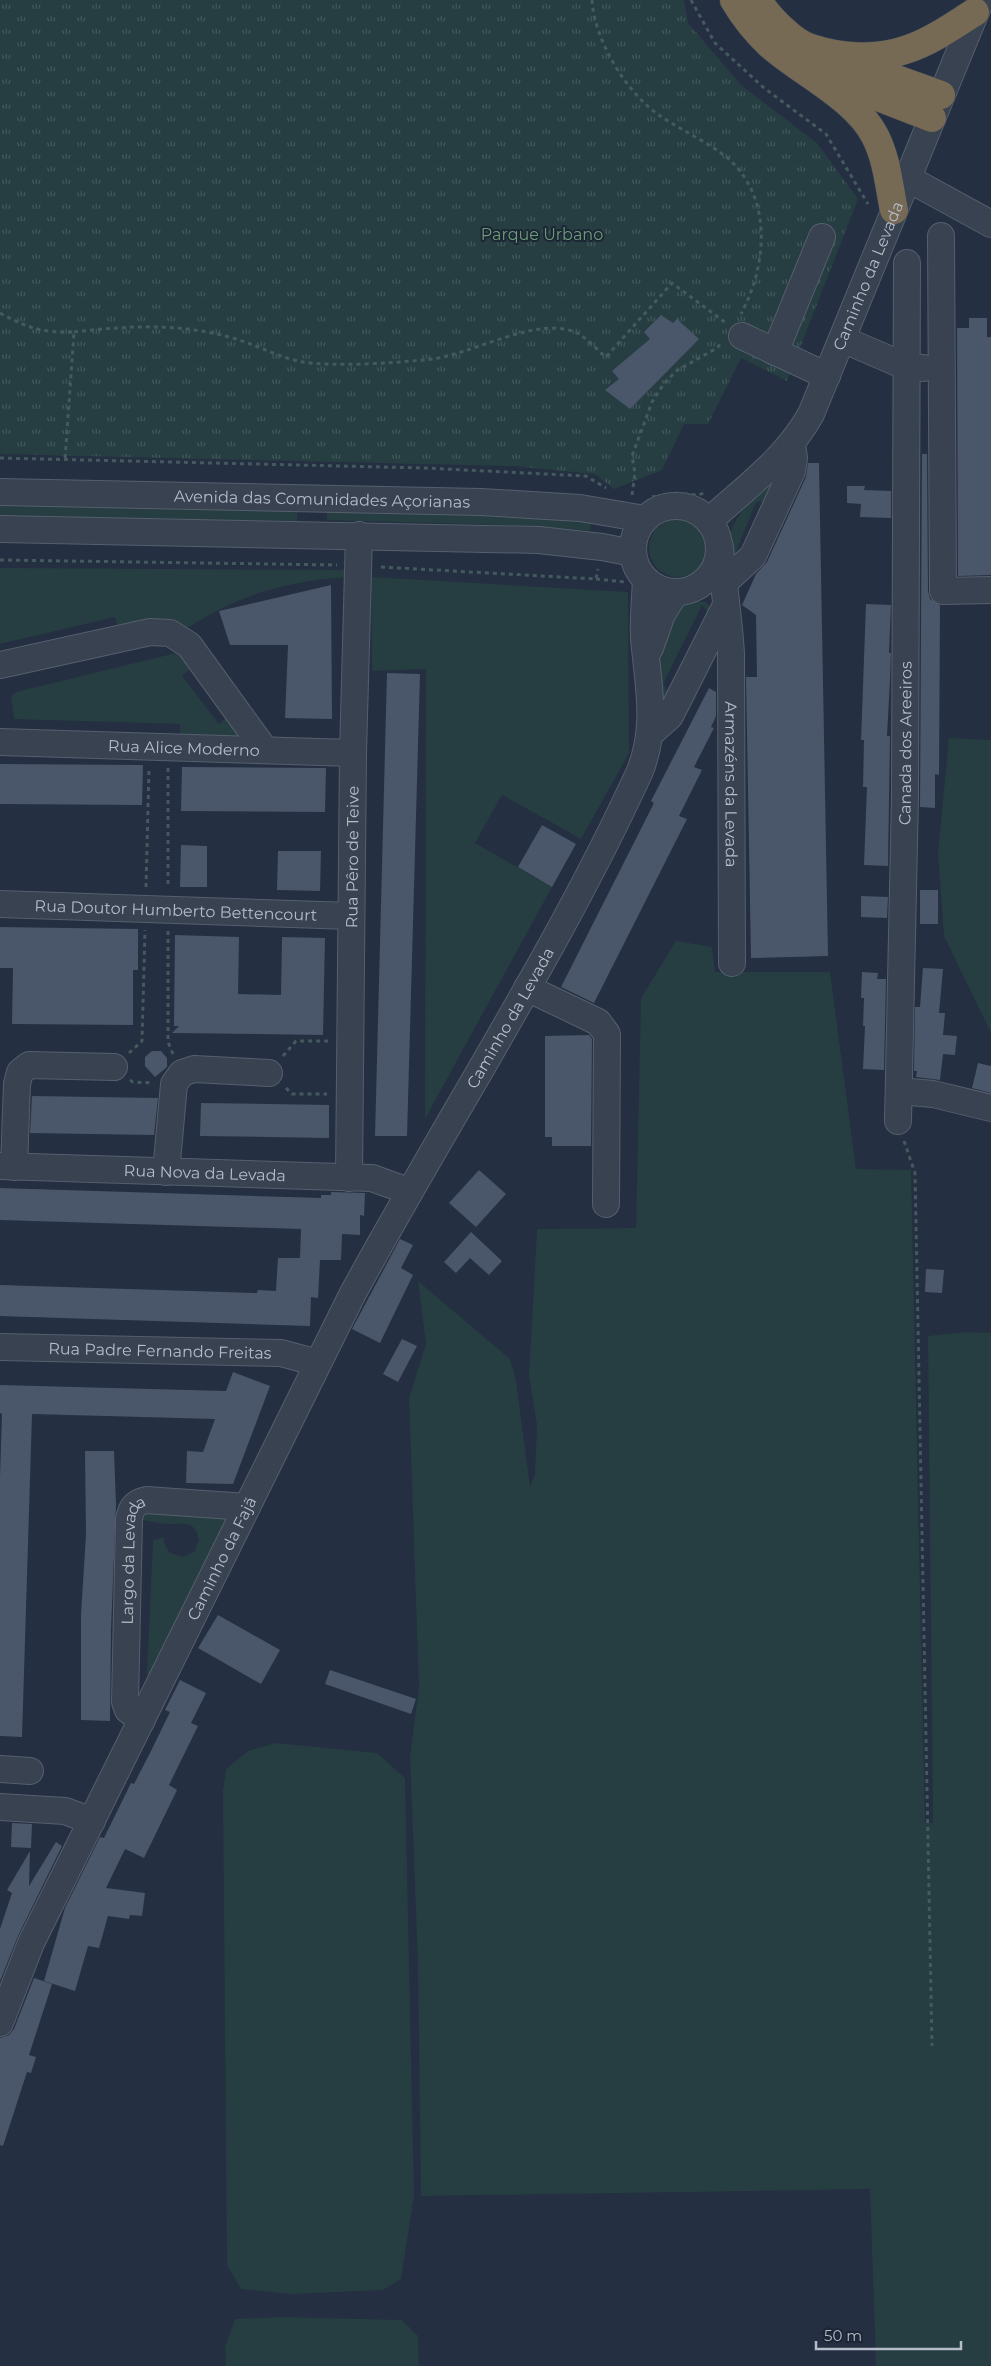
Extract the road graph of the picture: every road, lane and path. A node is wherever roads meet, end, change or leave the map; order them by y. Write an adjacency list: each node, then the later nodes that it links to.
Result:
1 (592, 0): 16 (path)
2 (692, 0): 9 (path)
3 (734, 0): 6 (highway)
4 (758, 0): 6 (highway)
5 (978, 6): 6 (highway); 7 (street, Caminho da Levada)
6 (805, 57): 7 (highway); 9 (highway)
7 (936, 107): 8 (street, Caminho da Levada)
8 (907, 178): 9 (street, Caminho da Levada); 10 (street)
9 (890, 221): 17 (street, Caminho da Levada)
10 (991, 224)
11 (941, 236): 20 (street)
12 (822, 237): 18 (street)
13 (907, 263): 19 (street, Canada dos Areeiros)
14 (0, 313): 15 (path)
15 (74, 332): 16 (path); 24 (path)
16 (738, 332): 18 (street); 29 (path)
17 (842, 339): 19 (street); 21 (street, Caminho da Levada)
18 (775, 352): 21 (street)
19 (907, 367): 20 (street); 53 (street, Canada dos Areeiros)
20 (942, 368): 37 (street)
21 (827, 376): 22 (street, Caminho da Levada)
22 (792, 445): 31 (street, Caminho da Levada); 36 (street)
23 (0, 458): 24 (path)
24 (65, 460): 27 (path)
25 (714, 491): 30 (path)
26 (0, 492): 30 (street, Avenida das Comunidades Açorianas)
27 (613, 494)
28 (622, 495): 29 (path)
29 (632, 496): 30 (path)
30 (643, 504): 31 (street); 34 (street)
31 (709, 522): 36 (street)
32 (0, 529): 33 (street)
33 (359, 535): 34 (street); 44 (street, Rua Pêro de Teive)
34 (633, 553): 35 (street)
35 (646, 580): 38 (street); 39 (street, Caminho da Levada)
36 (718, 590): 38 (street); 41 (street); 47 (street, Armazéns da Levada)
37 (991, 590)
38 (676, 592): 39 (street, Caminho da Levada)
39 (646, 664): 41 (street, Caminho da Levada)
40 (0, 665): 43 (street)
41 (651, 733): 48 (street, Caminho da Levada)
42 (8, 742): 43 (street, Rua Alice Moderno)
43 (265, 750): 44 (street, Rua Alice Moderno)
44 (353, 753): 46 (street, Rua Pêro de Teive)
45 (0, 904): 46 (street, Rua Doutor Humberto Bettencourt)
46 (352, 916): 49 (street, Rua Pêro de Teive)
47 (732, 963)
48 (527, 988): 60 (street, Caminho da Levada); 61 (street)
49 (351, 1041): 51 (path); 54 (street, Rua Pêro de Teive)
50 (114, 1067): 52 (path); 57 (street)
51 (269, 1073): 52 (street); 54 (path)
52 (174, 1084): 58 (street)
53 (899, 1091): 55 (street); 56 (street, Canada dos Areeiros)
54 (350, 1095): 59 (street, Rua Pêro de Teive)
55 (991, 1108)
56 (898, 1121): 72 (path)
57 (7, 1167): 58 (street, Rua Nova da Levada)
58 (166, 1172): 59 (street, Rua Nova da Levada)
59 (349, 1178): 60 (street, Rua Nova da Levada)
60 (408, 1191): 62 (street, Caminho da Levada)
61 (606, 1204)
62 (352, 1295): 64 (street, Caminho da Fajã)
63 (0, 1347): 64 (street, Rua Padre Fernando Freitas)
64 (318, 1363): 65 (street, Caminho da Fajã)
65 (247, 1507): 66 (street, Caminho da Fajã); 66 (street, Largo da Levada)
66 (142, 1720): 70 (street, Caminho da Fajã)
67 (0, 1768): 68 (street)
68 (30, 1771)
69 (0, 1807): 70 (street)
70 (92, 1821): 71 (street, Caminho da Fajã)
71 (0, 2023)
72 (932, 2046)

